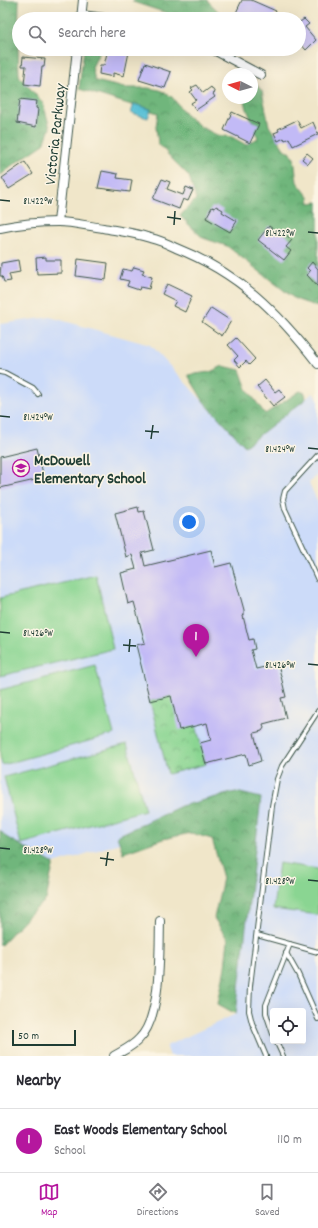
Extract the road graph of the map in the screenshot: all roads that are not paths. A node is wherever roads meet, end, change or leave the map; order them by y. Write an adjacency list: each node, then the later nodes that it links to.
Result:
1 (83, 0): 2 (street)
2 (82, 12)
3 (76, 56): 6 (street, Victoria Parkway)
4 (225, 56): 5 (street)
5 (261, 75)
6 (58, 222): 7 (street); 8 (street)
7 (0, 228)
8 (318, 364)
9 (0, 372): 10 (lane)
10 (38, 394)
11 (318, 455): 12 (lane)
12 (318, 580)
13 (318, 711): 15 (lane)
14 (160, 921): 22 (street)
15 (257, 934): 16 (lane); 23 (lane)
16 (290, 944): 17 (lane); 18 (lane)
17 (318, 952)
18 (286, 953): 19 (lane); 20 (lane)
19 (318, 1019)
20 (270, 1025)
21 (277, 1044): 24 (lane)
22 (114, 1056)
23 (266, 1056)
24 (283, 1056)

